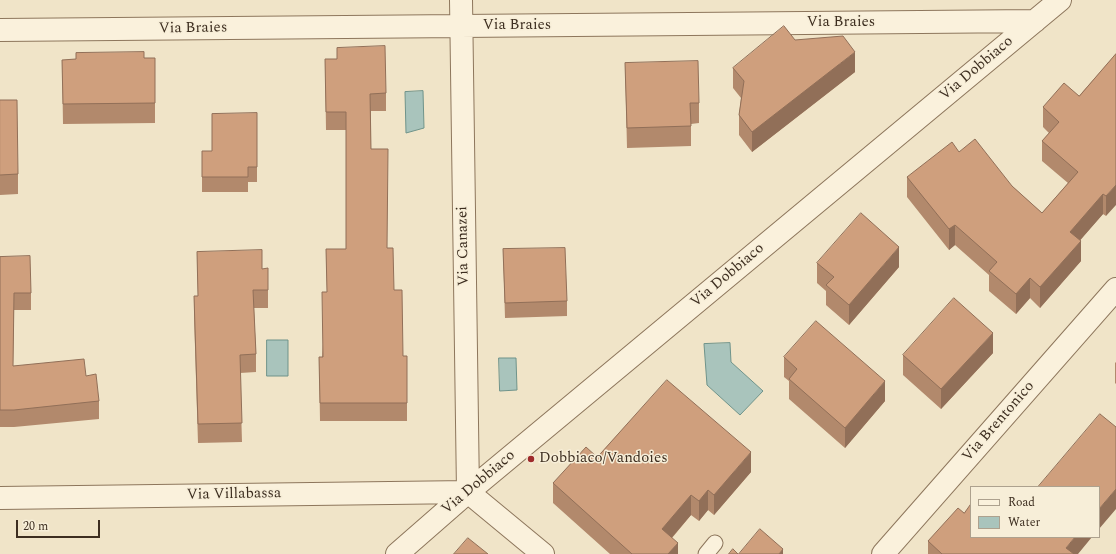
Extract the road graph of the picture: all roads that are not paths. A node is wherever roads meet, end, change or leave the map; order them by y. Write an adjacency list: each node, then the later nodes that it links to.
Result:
1 (461, 0): 4 (street, Via Canazei)
2 (1060, 0): 3 (street, Via Dobbiaco)
3 (1035, 21): 4 (street, Via Braies); 7 (street, Via Dobbiaco)
4 (462, 26): 5 (street, Via Braies); 7 (street, Via Canazei)
5 (0, 30)
6 (1116, 289): 11 (street, Via Brentonico)
7 (468, 492): 8 (street, Via Villabassa); 9 (street, Via Dobbiaco); 10 (street)
8 (0, 498)
9 (397, 554)
10 (543, 554)
11 (883, 554)

